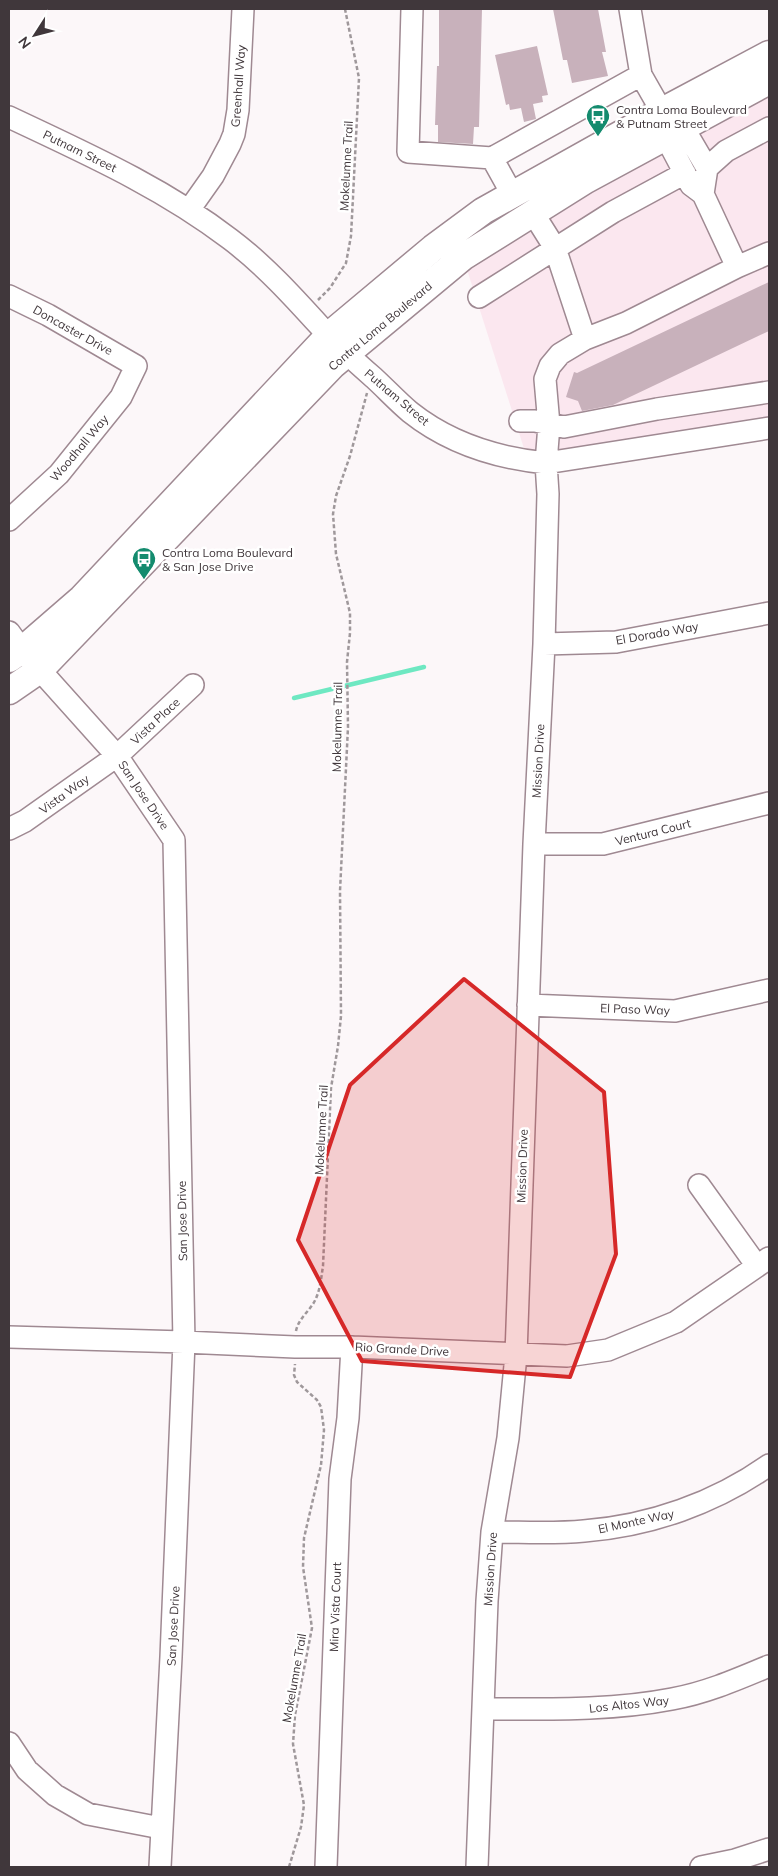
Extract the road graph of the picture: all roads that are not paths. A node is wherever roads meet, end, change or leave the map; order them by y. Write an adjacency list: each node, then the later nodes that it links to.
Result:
1 (243, 9): 16 (street, Greenhall Way)
2 (412, 9): 11 (street)
3 (630, 9): 5 (street)
4 (769, 54): 7 (main road, Contra Loma Boulevard)
5 (641, 75): 7 (street); 11 (street)
6 (769, 81): 10 (main road, Contra Loma Boulevard)
7 (662, 111): 10 (street); 14 (main road, Contra Loma Boulevard)
8 (9, 117): 16 (street, Putnam Street)
9 (769, 128): 12 (street)
10 (674, 133): 12 (street); 13 (street); 17 (main road, Contra Loma Boulevard)
11 (492, 158): 14 (street)
12 (707, 168): 15 (street)
13 (685, 173): 15 (street); 18 (street)
14 (512, 194): 24 (main road, Contra Loma Boulevard)
15 (704, 194): 20 (street)
16 (189, 210): 24 (street, Putnam Street)
17 (533, 213): 18 (street); 24 (main road, Contra Loma Boulevard)
18 (555, 248): 22 (street); 23 (street)
19 (769, 253): 20 (street, Mission Drive)
20 (736, 267): 23 (street, Mission Drive)
21 (9, 296): 25 (street, Doncaster Drive)
22 (479, 297)
23 (585, 339): 28 (street, Mission Drive)
24 (337, 344): 30 (street, Putnam Street); 34 (main road, Contra Loma Boulevard); 35 (main road, Contra Loma Boulevard)
25 (136, 366): 31 (street, Woodhall Way)
26 (769, 392): 28 (street)
27 (520, 420): 28 (street)
28 (549, 425): 30 (street, Mission Drive)
29 (769, 428): 30 (street, Putnam Street)
30 (546, 463): 33 (street, Mission Drive)
31 (9, 520)
32 (769, 613): 33 (street, El Dorado Way)
33 (544, 644): 41 (street, Mission Drive)
34 (13, 647): 35 (street, San Jose Drive)
35 (41, 669): 37 (main road, Contra Loma Boulevard); 38 (street, San Jose Drive)
36 (193, 685): 38 (street, Vista Place)
37 (9, 691)
38 (117, 756): 40 (street, Vista Way); 47 (street, San Jose Drive)
39 (769, 803): 41 (street, Ventura Court)
40 (9, 830)
41 (534, 844): 43 (street, Mission Drive)
42 (769, 990): 43 (street, El Paso Way)
43 (528, 1005): 49 (street, Mission Drive)
44 (699, 1185): 45 (street)
45 (763, 1262): 49 (street, Rio Grande Drive)
46 (9, 1337): 47 (street, Rio Grande Drive)
47 (184, 1342): 48 (street, Rio Grande Drive); 55 (street, San Jose Drive)
48 (352, 1347): 49 (street, Rio Grande Drive); 58 (street, Mira Vista Court)
49 (516, 1355): 51 (street, Mission Drive)
50 (769, 1465): 51 (street, El Monte Way)
51 (492, 1532): 53 (street, Mission Drive)
52 (769, 1666): 53 (street, Los Altos Way)
53 (483, 1709): 59 (street, Mission Drive)
54 (9, 1743): 55 (street)
55 (161, 1828): 57 (street, San Jose Drive)
56 (769, 1849): 60 (street)
57 (160, 1867)
58 (326, 1867)
59 (477, 1867)
60 (701, 1867)

